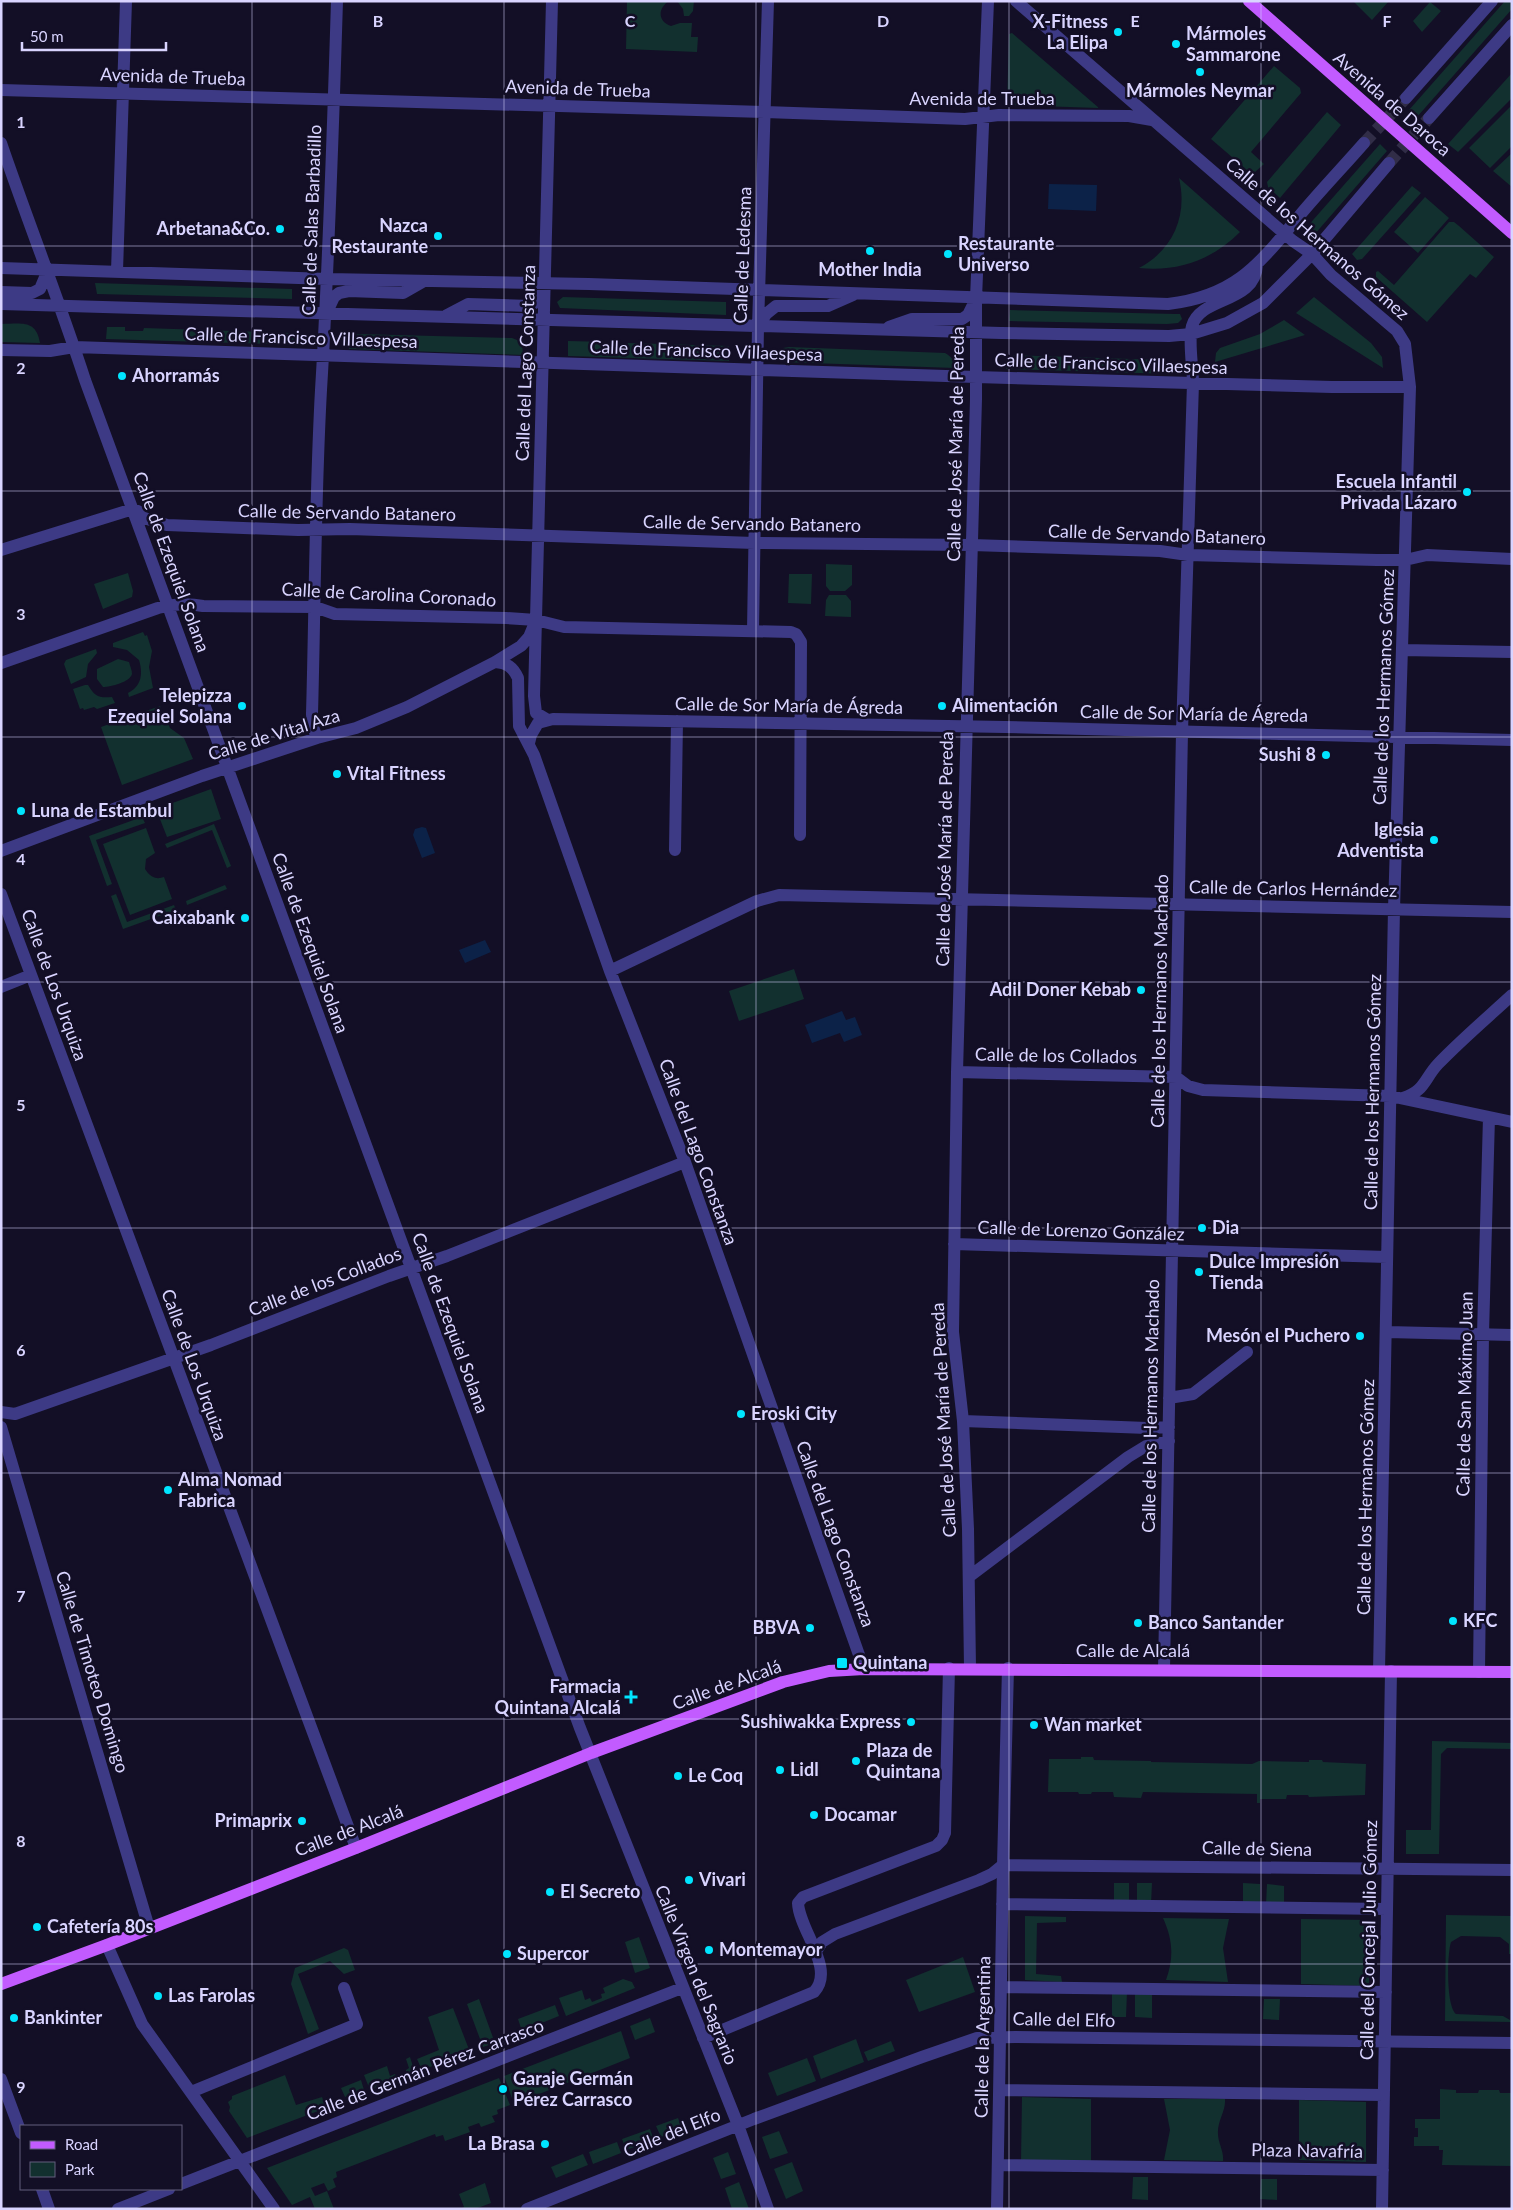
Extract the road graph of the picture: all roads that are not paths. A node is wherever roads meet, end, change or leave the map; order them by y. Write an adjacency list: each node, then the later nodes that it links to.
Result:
1 (126, 1): 11 (street)
2 (337, 1): 13 (street, Calle de Salas Barbadillo)
3 (552, 1): 14 (street, Calle del Lago Constanza)
4 (768, 1): 15 (street, Calle de Ledesma)
5 (988, 1): 16 (street, Calle de José María de Pereda)
6 (1016, 1): 18 (street, Calle de los Hermanos Gómez)
7 (1249, 1): 23 (main road, Avenida de Daroca, bridge)
8 (1492, 1): 12 (street)
9 (1512, 25): 17 (street)
10 (1, 90): 11 (street, Avenida de Trueba)
11 (123, 93): 13 (street, Avenida de Trueba); 28 (street)
12 (1406, 98)
13 (334, 100): 14 (street, Avenida de Trueba); 29 (street, Calle de Salas Barbadillo)
14 (549, 106): 15 (street, Avenida de Trueba); 31 (street, Calle del Lago Constanza)
15 (765, 112): 16 (street, Avenida de Trueba); 32 (street, Calle de Ledesma)
16 (984, 117): 18 (street, Avenida de Trueba); 35 (street, Calle de José María de Pereda)
17 (1429, 118)
18 (1153, 120): 22 (street, Calle de los Hermanos Gómez)
19 (1, 143): 27 (street, Calle de Ezequiel Solana)
20 (1364, 143): 22 (street, Calle de Francisco Villaespesa)
21 (1388, 163): 24 (street, Calle de Francisco Villaespesa)
22 (1285, 233): 24 (street, Calle de los Hermanos Gómez); 25 (street, Calle de Francisco Villaespesa)
23 (1512, 234)
24 (1312, 254): 44 (street, Calle de Francisco Villaespesa); 52 (street, Calle de los Hermanos Gómez)
25 (1257, 264): 35 (street, Calle de Francisco Villaespesa); 44 (street, Calle de Francisco Villaespesa)
26 (1, 268): 27 (street, Calle de Francisco Villaespesa)
27 (48, 270): 28 (street, Calle de Francisco Villaespesa); 33 (street); 37 (street, Calle de Ezequiel Solana)
28 (117, 271): 29 (street, Calle de Francisco Villaespesa)
29 (328, 279): 30 (street, Calle de Francisco Villaespesa); 38 (street, Calle de Salas Barbadillo)
30 (424, 280): 31 (street, Calle de Francisco Villaespesa); 38 (street, Calle de Francisco Villaespesa)
31 (546, 283): 32 (street, Calle de Francisco Villaespesa); 39 (street); 40 (street, Calle del Lago Constanza)
32 (759, 290): 34 (street, Calle de Francisco Villaespesa); 41 (street, Calle de Ledesma)
33 (1, 292)
34 (856, 294): 35 (street, Calle de Francisco Villaespesa); 41 (street, Calle de Francisco Villaespesa)
35 (976, 298): 42 (street, Calle de Francisco Villaespesa); 43 (street, Calle de José María de Pereda)
36 (1, 304): 37 (street, Calle de Francisco Villaespesa)
37 (60, 305): 38 (street, Calle de Francisco Villaespesa); 45 (street, Calle de Ezequiel Solana)
38 (326, 312): 39 (street, Calle de Francisco Villaespesa); 47 (street, Calle de Salas Barbadillo)
39 (446, 316): 40 (street, Calle de Francisco Villaespesa)
40 (545, 318): 41 (street, Calle de Francisco Villaespesa); 48 (street, Calle del Lago Constanza)
41 (758, 326): 42 (street, Calle de Francisco Villaespesa); 49 (street, Calle de Ledesma)
42 (881, 329): 43 (street, Calle de Francisco Villaespesa)
43 (977, 331): 44 (street, Calle de Francisco Villaespesa); 50 (street, Calle de José María de Pereda)
44 (1191, 334): 51 (street, Calle de los Hermanos Machado)
45 (74, 347): 46 (street, Calle de Francisco Villaespesa); 47 (street, Calle de Francisco Villaespesa); 53 (street, Calle de Ezequiel Solana)
46 (1, 350)
47 (324, 356): 48 (street, Calle de Francisco Villaespesa); 54 (street, Calle de Salas Barbadillo)
48 (544, 364): 49 (street, Calle de Francisco Villaespesa); 55 (street, Calle del Lago Constanza)
49 (757, 370): 50 (street, Calle de Francisco Villaespesa); 56 (street, Calle de Ledesma)
50 (976, 378): 51 (street, Calle de Francisco Villaespesa); 57 (street, Calle de José María de Pereda)
51 (1193, 384): 52 (street, Calle de Francisco Villaespesa); 59 (street, Calle de los Hermanos Machado)
52 (1410, 387): 61 (street, Calle de los Hermanos Gómez)
53 (133, 509): 54 (street, Calle de Servando Batanero); 58 (street); 62 (street, Calle de Ezequiel Solana)
54 (316, 530): 55 (street, Calle de Servando Batanero); 63 (street, Calle de Salas Barbadillo)
55 (538, 536): 56 (street, Calle de Servando Batanero); 64 (street, Calle del Lago Constanza)
56 (754, 543): 57 (street, Calle de Servando Batanero); 65 (street, Calle de Ledesma)
57 (972, 545): 59 (street, Calle de Servando Batanero); 73 (street, Calle de José María de Pereda)
58 (1, 550)
59 (1188, 554): 61 (street, Calle de Servando Batanero); 74 (street, Calle de los Hermanos Machado)
60 (1512, 559): 61 (street, Calle de Servando Batanero)
61 (1405, 560): 66 (street, Calle de los Hermanos Gómez)
62 (169, 605): 63 (street, Calle de Carolina Coronado); 69 (street, Calle de Carolina Coronado); 79 (street, Calle de Ezequiel Solana)
63 (315, 607): 64 (street, Calle de Carolina Coronado); 76 (street, Calle de Salas Barbadillo)
64 (536, 620): 65 (street, Calle de Carolina Coronado); 68 (street, Calle de Vital Aza); 70 (street, Calle del Lago Constanza)
65 (753, 630): 72 (street, Calle de Carolina Coronado)
66 (1402, 650): 67 (street); 75 (street, Calle de los Hermanos Gómez)
67 (1512, 652)
68 (495, 662): 76 (street, Calle de Vital Aza); 78 (street, Calle del Lago Constanza)
69 (1, 663)
70 (546, 719): 71 (street, Calle de Sor María de Ágreda); 78 (street)
71 (677, 721): 72 (street, Calle de Sor María de Ágreda); 81 (street)
72 (802, 724): 73 (street, Calle de Sor María de Ágreda); 80 (street)
73 (966, 727): 74 (street, Calle de Sor María de Ágreda); 84 (street, Calle de José María de Pereda)
74 (1182, 732): 75 (street, Calle de Sor María de Ágreda); 85 (street, Calle de los Hermanos Machado)
75 (1400, 737): 77 (street, Calle de Sor María de Ágreda); 86 (street, Calle de los Hermanos Gómez)
76 (317, 738): 79 (street, Calle de Vital Aza)
77 (1512, 740)
78 (529, 743): 88 (street, Calle del Lago Constanza)
79 (228, 768): 82 (street, Calle de Vital Aza); 102 (street, Calle de Ezequiel Solana)
80 (800, 835)
81 (675, 850)
82 (1, 851)
83 (1, 894): 89 (street, Calle de Los Urquiza)
84 (962, 900): 85 (street, Calle de Carlos Hernández); 88 (street, Calle de Carlos Hernández); 92 (street, Calle de José María de Pereda)
85 (1180, 904): 86 (street, Calle de Carlos Hernández); 93 (street, Calle de los Hermanos Machado)
86 (1394, 909): 87 (street, Calle de Carlos Hernández); 94 (street, Calle de los Hermanos Gómez)
87 (1512, 912)
88 (610, 971): 98 (street, Calle del Lago Constanza)
89 (31, 976): 90 (street); 107 (street, Calle de Los Urquiza)
90 (1, 987)
91 (1512, 995): 95 (street)
92 (957, 1072): 93 (street, Calle de los Collados); 99 (street, Calle de José María de Pereda)
93 (1176, 1076): 94 (street, Calle de los Collados); 100 (street, Calle de los Hermanos Machado)
94 (1390, 1096): 95 (street, Calle de los Collados); 101 (street, Calle de los Hermanos Gómez)
95 (1403, 1098): 96 (street, Calle de los Collados)
96 (1489, 1118): 97 (street, Calle de los Collados); 104 (street, Calle de San Máximo Juan)
97 (1512, 1122)
98 (685, 1162): 102 (street, Calle de los Collados); 118 (street, Calle del Lago Constanza)
99 (954, 1244): 100 (street, Calle de Lorenzo González); 110 (street, Calle de José María de Pereda)
100 (1171, 1251): 101 (street, Calle de Lorenzo González); 108 (street, Calle de los Hermanos Machado)
101 (1387, 1257): 103 (street, Calle de los Hermanos Gómez)
102 (411, 1268): 107 (street, Calle de los Collados); 123 (street, Calle de Ezequiel Solana)
103 (1387, 1332): 104 (street); 120 (street, Calle de los Hermanos Gómez)
104 (1483, 1334): 105 (street); 121 (street, Calle de San Máximo Juan)
105 (1512, 1335)
106 (1247, 1352): 108 (street)
107 (173, 1358): 109 (street, Calle de los Collados); 124 (street, Calle de Los Urquiza)
108 (1169, 1398): 112 (street, Calle de los Hermanos Machado)
109 (1, 1412)
110 (963, 1421): 112 (street); 114 (street, Calle de José María de Pereda)
111 (1, 1427): 130 (street, Calle de Timoteo Domingo)
112 (1169, 1427): 113 (street, Calle de los Hermanos Machado)
113 (1169, 1441): 114 (street); 119 (street, Calle de los Hermanos Machado)
114 (970, 1576): 116 (street, Calle de José María de Pereda)
115 (949, 1668): 116 (main road, Calle de Alcalá); 118 (main road, Calle de Alcalá); 132 (street)
116 (970, 1668): 117 (main road, Calle de Alcalá)
117 (1008, 1668): 119 (main road, Calle de Alcalá); 125 (street, Calle de la Argentina)
118 (864, 1669): 123 (main road, Calle de Alcalá)
119 (1164, 1669): 120 (main road, Calle de Alcalá)
120 (1385, 1671): 121 (main road, Calle de Alcalá); 126 (street, Calle del Concejal Julio Gómez)
121 (1479, 1672): 122 (main road, Calle de Alcalá)
122 (1512, 1672)
123 (591, 1753): 124 (main road, Calle de Alcalá); 136 (street, Calle Virgen del Sagrario)
124 (356, 1848): 130 (main road, Calle de Alcalá)
125 (1003, 1865): 126 (street, Calle de Siena); 128 (street, Calle de la Argentina); 132 (street)
126 (1388, 1868): 127 (street, Calle de Siena); 129 (street, Calle del Concejal Julio Gómez)
127 (1512, 1870)
128 (1002, 1904): 129 (street); 134 (street, Calle de la Argentina)
129 (1387, 1909): 137 (street, Calle del Concejal Julio Gómez)
130 (149, 1928): 131 (main road, Calle de Alcalá)
131 (107, 1945): 133 (main road, Calle de Alcalá); 144 (street)
132 (815, 1953): 139 (street)
133 (1, 1984)
134 (1002, 1987): 137 (street); 138 (street, Calle de la Argentina)
135 (344, 1988): 144 (street)
136 (682, 1988): 139 (street, Calle Virgen del Sagrario); 148 (street, Calle de Germán Pérez Carrasco)
137 (1386, 1992): 140 (street, Calle del Concejal Julio Gómez)
138 (1001, 2037): 140 (street, Calle del Elfo); 143 (street, Calle de la Argentina); 146 (street, Calle del Elfo)
139 (703, 2038): 146 (street, Calle Virgen del Sagrario)
140 (1385, 2041): 141 (street, Calle del Elfo); 145 (street, Calle del Concejal Julio Gómez)
141 (1512, 2042)
142 (1, 2079): 147 (street)
143 (1000, 2090): 145 (street); 149 (street, Calle de la Argentina)
144 (191, 2092): 148 (street)
145 (1384, 2095): 150 (street, Calle del Concejal Julio Gómez)
146 (738, 2126): 157 (street, Calle del Elfo); 158 (street, Calle Virgen del Sagrario)
147 (20, 2130)
148 (241, 2160): 151 (street, Calle de Germán Pérez Carrasco); 156 (street)
149 (998, 2165): 150 (street, Plaza Navafría); 159 (street, Calle de la Argentina)
150 (1383, 2170): 160 (street, Calle del Concejal Julio Gómez)
151 (182, 2184)
152 (42, 2190): 154 (street)
153 (166, 2190): 155 (street)
154 (49, 2209)
155 (118, 2209)
156 (274, 2209)
157 (527, 2209)
158 (768, 2209)
159 (997, 2209)
160 (1382, 2209)

